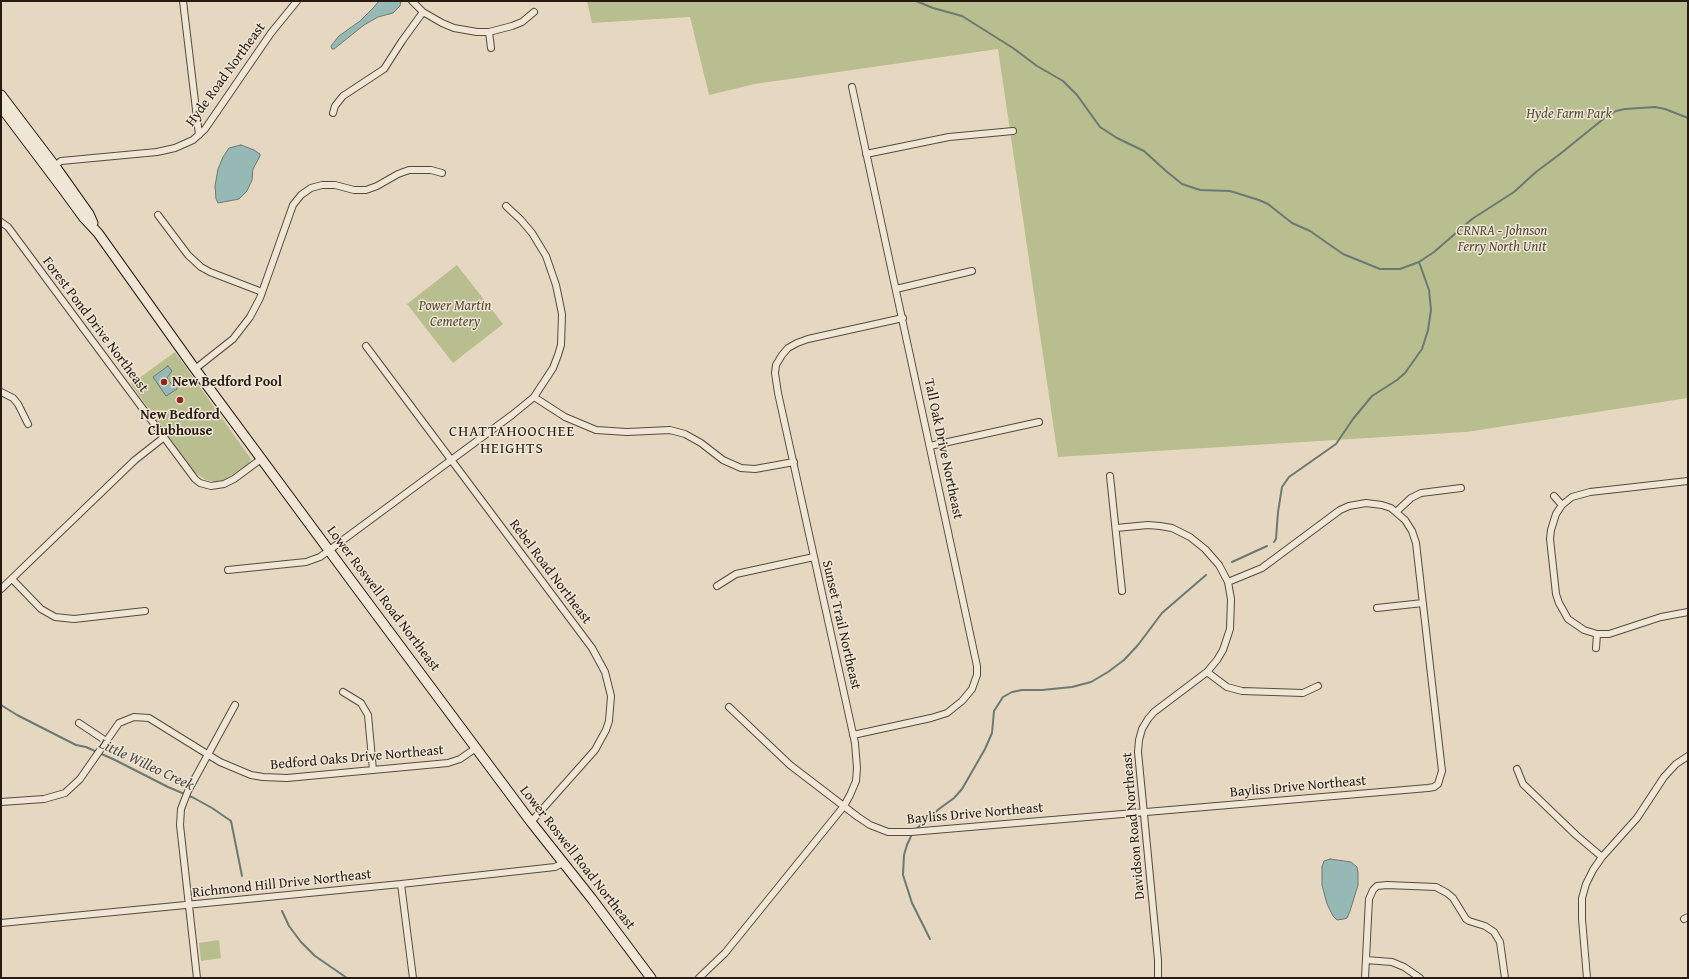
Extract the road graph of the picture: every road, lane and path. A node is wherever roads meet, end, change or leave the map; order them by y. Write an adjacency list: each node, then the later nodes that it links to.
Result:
1 (183, 1): 12 (street)
2 (297, 1): 12 (street, Hyde Road Northeast)
3 (412, 1): 4 (street)
4 (423, 12): 6 (street); 10 (street)
5 (534, 12): 6 (street)
6 (489, 32): 7 (street)
7 (491, 48)
8 (852, 87): 13 (street, Tall Oak Drive Northeast)
9 (2, 102): 14 (street, Lower Roswell Road Northeast)
10 (333, 113)
11 (1013, 131): 13 (street)
12 (199, 135): 14 (street, Hyde Road Northeast)
13 (866, 154): 20 (street, Tall Oak Drive Northeast)
14 (52, 168): 24 (street, Lower Roswell Road Northeast)
15 (442, 173): 21 (street)
16 (506, 206): 26 (street)
17 (158, 215): 21 (street)
18 (1, 222): 29 (street, Forest Pond Drive Northeast)
19 (972, 271): 20 (street)
20 (896, 289): 22 (street, Tall Oak Drive Northeast)
21 (262, 292): 24 (street)
22 (903, 318): 30 (street, Tall Oak Drive Northeast); 33 (street, Sunset Trail Northeast)
23 (366, 346): 32 (street, Rebel Road Northeast)
24 (195, 369): 31 (street, Lower Roswell Road Northeast)
25 (1, 392): 28 (street)
26 (534, 397): 32 (street); 33 (street)
27 (1039, 422): 30 (street)
28 (28, 424)
29 (163, 438): 31 (street, Forest Pond Drive Northeast); 44 (street)
30 (930, 446): 61 (street, Tall Oak Drive Northeast)
31 (261, 460): 41 (street, Lower Roswell Road Northeast)
32 (452, 460): 41 (street); 73 (street, Rebel Road Northeast)
33 (794, 462): 42 (street, Sunset Trail Northeast)
34 (1110, 476): 40 (street)
35 (1688, 481): 38 (street)
36 (1461, 488): 39 (street)
37 (1554, 496): 38 (street)
38 (1562, 505): 53 (street)
39 (1396, 512): 45 (street); 49 (street)
40 (1116, 528): 45 (street, Davidson Road Northeast); 48 (street)
41 (329, 551): 43 (street); 63 (street, Lower Roswell Road Northeast)
42 (814, 557): 46 (street); 61 (street, Sunset Trail Northeast)
43 (228, 570)
44 (12, 579): 47 (street); 51 (street)
45 (1228, 582): 55 (street, Davidson Road Northeast)
46 (717, 586)
47 (1, 590)
48 (1122, 591)
49 (1423, 603): 50 (street); 68 (street)
50 (1377, 608)
51 (145, 612)
52 (1688, 612): 53 (street)
53 (1597, 634): 54 (street)
54 (1596, 648)
55 (1207, 672): 56 (street); 72 (street, Davidson Road Northeast)
56 (1318, 686)
57 (343, 692): 66 (street)
58 (235, 705): 64 (street)
59 (729, 707): 71 (street, Bayliss Drive Northeast)
60 (79, 723): 62 (street)
61 (853, 735): 71 (street, Sunset Trail Northeast)
62 (106, 741): 64 (street, Bedford Oaks Drive Northeast); 70 (street, Bedford Oaks Drive Northeast)
63 (476, 748): 66 (street, Bedford Oaks Drive Northeast); 73 (street, Lower Roswell Road Northeast)
64 (208, 755): 66 (street, Bedford Oaks Drive Northeast); 77 (street)
65 (1688, 756): 74 (street)
66 (373, 770)
67 (1517, 770): 74 (street)
68 (1438, 784): 69 (street); 72 (street, Bayliss Drive Northeast)
69 (1444, 788)
70 (1, 802)
71 (844, 806): 72 (street, Bayliss Drive Northeast); 83 (street, Sunset Trail Northeast)
72 (1144, 813): 84 (street, Davidson Road Northeast)
73 (531, 822): 75 (street, Lower Roswell Road Northeast)
74 (1602, 857): 88 (street)
75 (563, 863): 76 (street, Richmond Hill Drive Northeast); 82 (street, Lower Roswell Road Northeast)
76 (401, 884): 77 (street, Richmond Hill Drive Northeast); 81 (street)
77 (188, 906): 78 (street, Richmond Hill Drive Northeast); 80 (street)
78 (1, 923)
79 (1366, 960): 85 (street); 86 (street); 87 (street)
80 (197, 978)
81 (413, 978)
82 (651, 978)
83 (699, 978)
84 (1158, 978)
85 (1364, 978)
86 (1420, 978)
87 (1506, 978)
88 (1588, 978)

